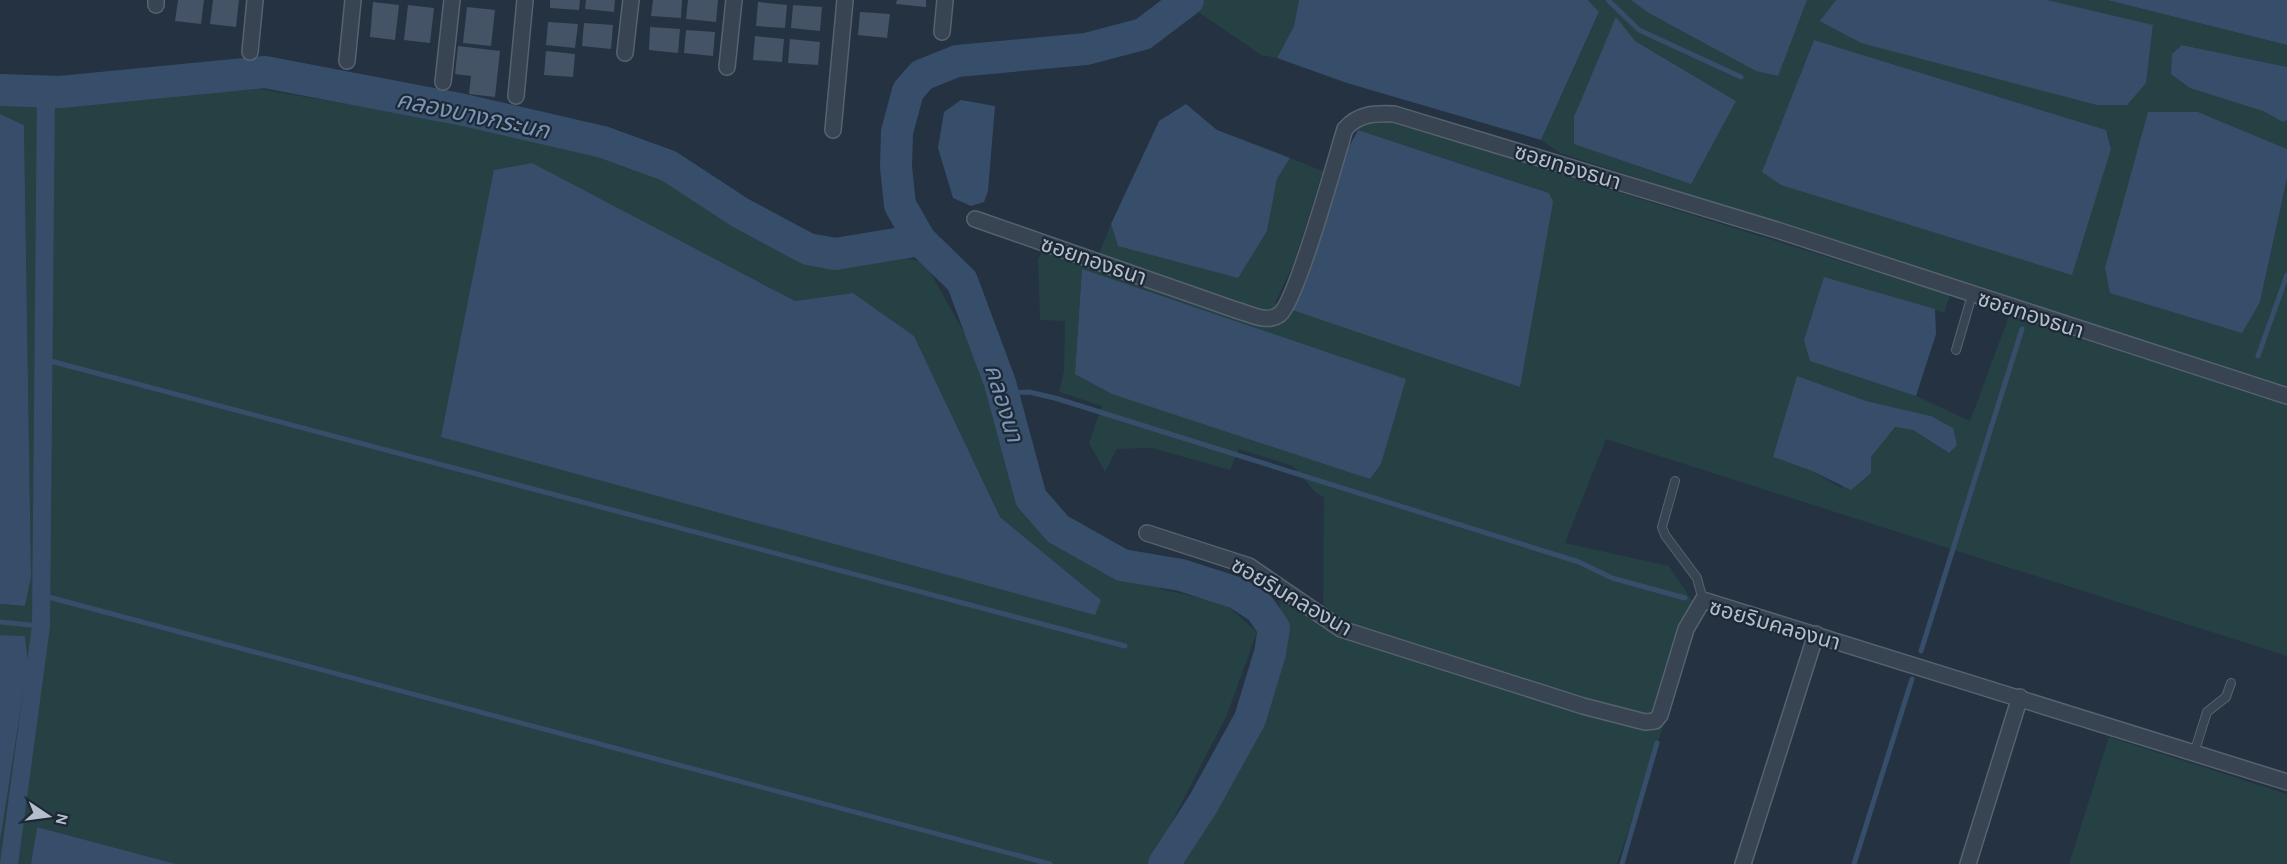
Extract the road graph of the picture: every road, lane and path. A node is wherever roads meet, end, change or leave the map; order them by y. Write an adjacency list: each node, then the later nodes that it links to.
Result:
1 (255, 0): 10 (street)
2 (353, 0): 12 (street)
3 (452, 0): 14 (street)
4 (525, 0): 15 (street)
5 (631, 0): 11 (street)
6 (734, 0): 13 (street)
7 (844, 0): 16 (street)
8 (945, 0): 9 (street)
9 (942, 32)
10 (250, 52)
11 (625, 53)
12 (347, 61)
13 (727, 67)
14 (444, 82)
15 (516, 96)
16 (833, 130)
17 (975, 219): 18 (street, ซอยทองธนา)
18 (1972, 295): 19 (lane); 20 (street, ซอยทองธนา)
19 (1956, 350)
20 (2287, 396)
21 (1675, 481): 23 (lane)
22 (1147, 533): 23 (street, ซอยริมคลองนา)
23 (1703, 600): 24 (street, ซอยริมคลองนา)
24 (1816, 634): 26 (street, ซอยริมคลองนา); 29 (street)
25 (2231, 683): 27 (lane)
26 (2020, 697): 27 (street, ซอยริมคลองนา); 30 (street)
27 (2194, 753): 28 (street, ซอยริมคลองนา)
28 (2287, 782)
29 (1743, 864)
30 (1968, 864)

